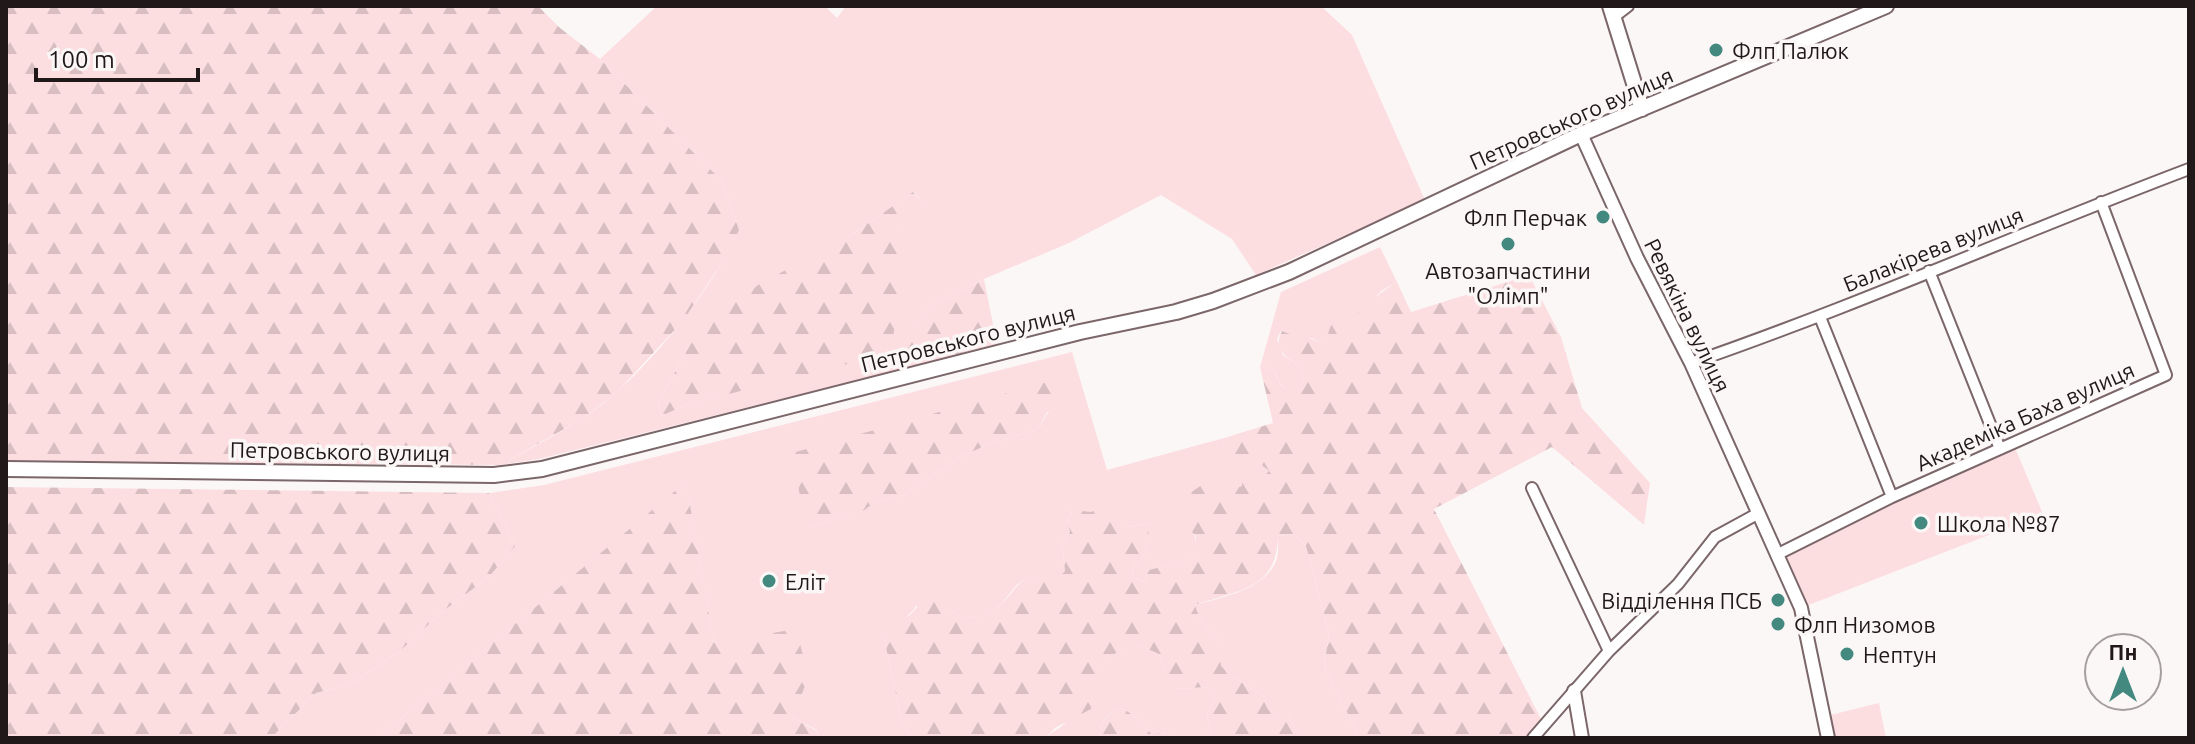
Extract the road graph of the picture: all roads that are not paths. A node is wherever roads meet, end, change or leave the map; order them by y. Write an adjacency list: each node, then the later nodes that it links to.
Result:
1 (1628, 6): 3 (street)
2 (1886, 6): 4 (main road, Петровського вулиця)
3 (1613, 11): 4 (main road)
4 (1642, 109): 5 (main road, Петровського вулиця)
5 (1581, 134): 10 (street, Ревякіна вулиця); 12 (main road, Петровського вулиця)
6 (2189, 169): 7 (street, Балакірева вулиця)
7 (2101, 202): 8 (street, Балакірева вулиця); 11 (street, Академіка Баха вулиця)
8 (1929, 271): 9 (street, Балакірева вулиця); 11 (street)
9 (1820, 317): 10 (street, Балакірева вулиця); 14 (street)
10 (1691, 363): 15 (street, Ревякіна вулиця)
11 (2000, 449): 14 (street, Академіка Баха вулиця)
12 (6, 469)
13 (1532, 488): 17 (street)
14 (1892, 497): 16 (street, Академіка Баха вулиця)
15 (1757, 514): 16 (street, Ревякіна вулиця); 17 (street)
16 (1778, 554): 21 (street, Ревякіна вулиця)
17 (1609, 651): 18 (street)
18 (1574, 691): 19 (street); 20 (street)
19 (1533, 738)
20 (1582, 738)
21 (1828, 738)

